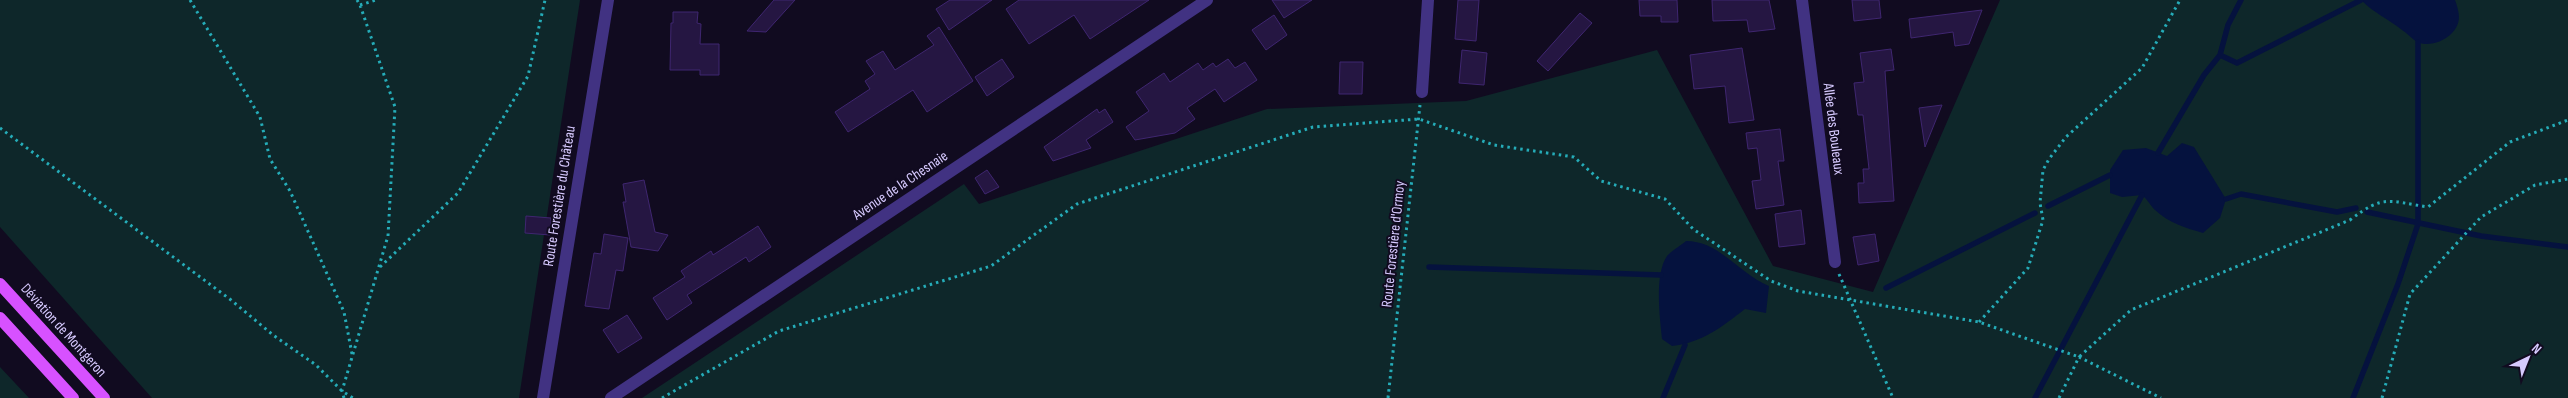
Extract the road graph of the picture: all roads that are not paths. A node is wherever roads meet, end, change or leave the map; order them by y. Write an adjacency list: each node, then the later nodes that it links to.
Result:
1 (608, 0): 11 (street, Route Forestière du Château)
2 (1207, 0): 12 (street, Avenue de la Chesnaie)
3 (1428, 0): 5 (street)
4 (1802, 0): 6 (street, Allée des Bouleaux)
5 (1422, 92)
6 (1835, 262)
7 (0, 284): 10 (main road, Déviation de Montgeron)
8 (0, 318): 9 (main road)
9 (73, 398)
10 (104, 398)
11 (543, 398)
12 (611, 398)

